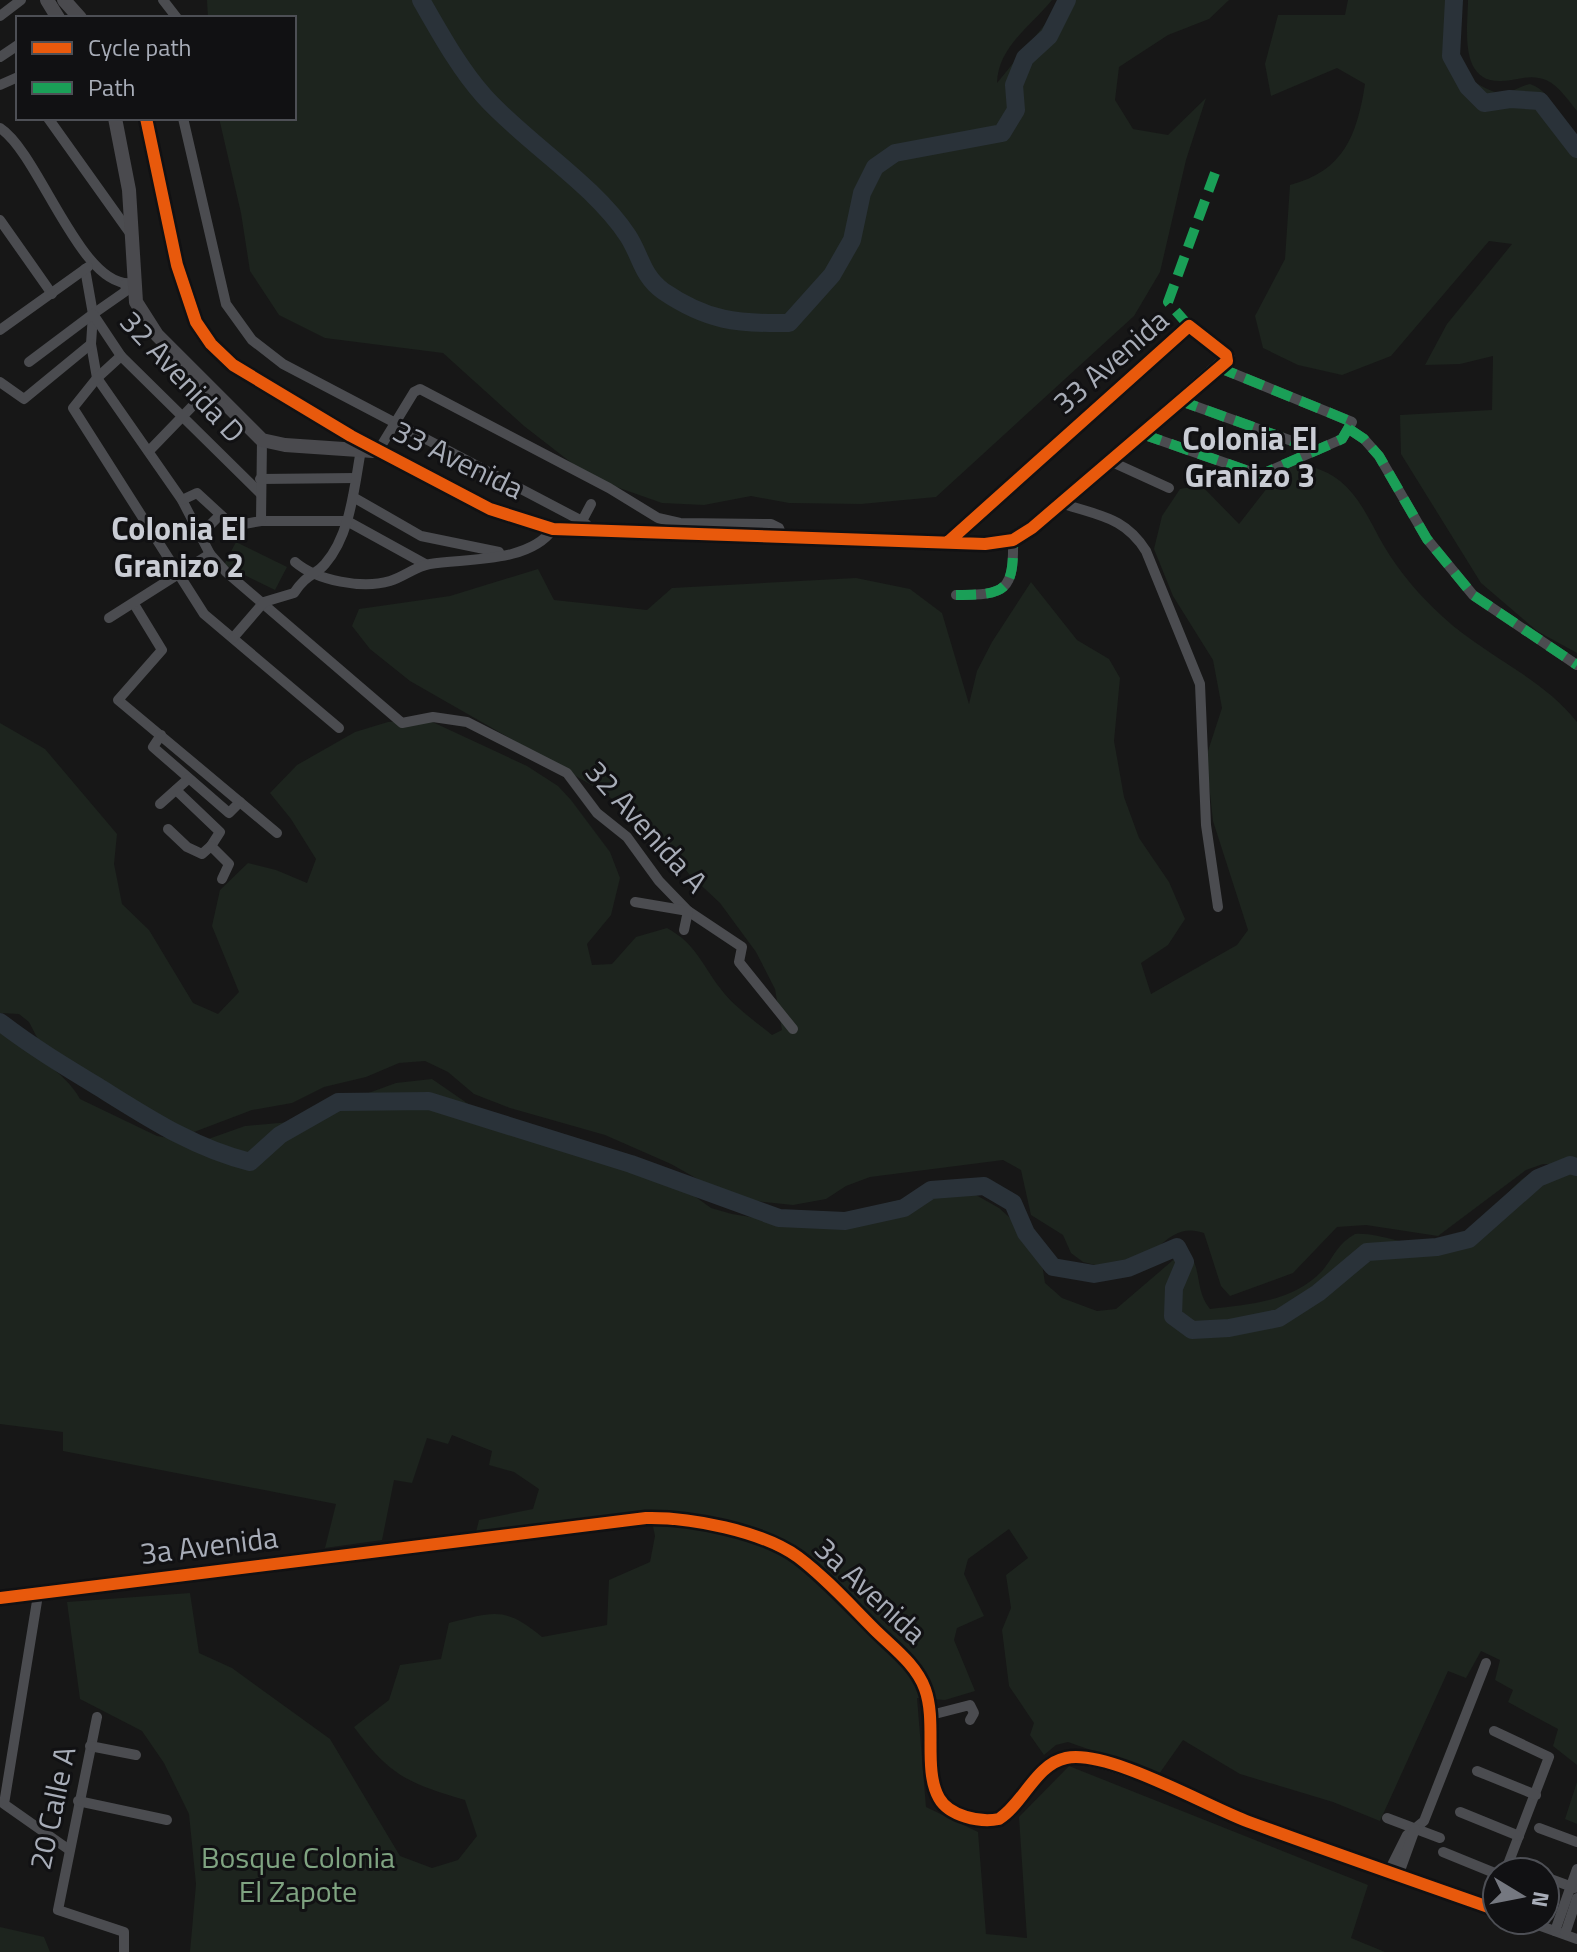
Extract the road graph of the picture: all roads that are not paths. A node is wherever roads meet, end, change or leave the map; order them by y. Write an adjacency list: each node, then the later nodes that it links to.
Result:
1 (21, 0): 3 (street)
2 (64, 0): 4 (street)
3 (0, 16)
4 (78, 16)
5 (49, 120): 11 (street)
6 (115, 120): 11 (street)
7 (146, 120): 30 (street, 33 Avenida)
8 (183, 120): 26 (street)
9 (0, 128): 12 (street, 32 Avenida D)
10 (0, 220): 14 (street)
11 (131, 234): 13 (street)
12 (89, 266): 13 (street, 32 Avenida D); 14 (street); 15 (street)
13 (129, 284): 15 (street); 23 (street)
14 (52, 294): 16 (street)
15 (93, 314): 17 (street); 18 (street, 32 Avenida D); 19 (street, 32 Avenida D)
16 (0, 330)
17 (91, 344): 21 (street); 22 (street)
18 (121, 356): 21 (street); 25 (street, 32 Avenida D)
19 (29, 362)
20 (1224, 363): 24 (street); 27 (street); 52 (street, 33 Avenida)
21 (97, 378): 32 (street, 32 Avenida A); 58 (street)
22 (0, 382)
23 (209, 389): 25 (street); 29 (street)
24 (1178, 400): 28 (street); 31 (street)
25 (181, 416): 32 (street); 38 (street, 32 Avenida D)
26 (396, 423): 33 (street); 46 (street); 50 (street)
27 (1349, 429): 31 (street); 64 (street)
28 (1142, 434): 31 (street); 34 (street)
29 (262, 440): 30 (street, 33 Avenida); 36 (street)
30 (352, 445): 33 (street, 33 Avenida); 35 (street)
31 (1317, 450)
32 (149, 451): 40 (street, 32 Avenida A)
33 (378, 451): 47 (street, 33 Avenida)
34 (1112, 462): 37 (street); 42 (street)
35 (356, 478): 36 (street); 39 (street)
36 (260, 479): 38 (street)
37 (1169, 488)
38 (261, 494): 44 (street)
39 (353, 497): 45 (street); 54 (street)
40 (182, 500): 43 (street); 49 (street, 32 Avenida A)
41 (591, 504): 46 (street)
42 (1064, 504): 51 (street); 76 (street)
43 (220, 515): 44 (street); 49 (street)
44 (261, 521): 45 (street)
45 (347, 521): 56 (street); 57 (street)
46 (582, 521): 48 (street)
47 (553, 529): 48 (street, 33 Avenida); 54 (street)
48 (595, 530): 50 (street, 33 Avenida)
49 (202, 533): 53 (street, 32 Avenida A)
50 (783, 538): 52 (street, 33 Avenida)
51 (1013, 540): 52 (street, 33 Avenida); 59 (street)
52 (948, 542)
53 (210, 554): 58 (street); 60 (street, 32 Avenida A)
54 (505, 554): 56 (street)
55 (295, 562): 57 (street)
56 (425, 564): 57 (street)
57 (309, 573): 60 (street)
58 (176, 574): 61 (street); 63 (street)
59 (956, 595)
60 (264, 602): 63 (street); 77 (street, 32 Avenida A)
61 (134, 604): 62 (street); 66 (street)
62 (109, 618)
63 (233, 638): 65 (street)
64 (1577, 665)
65 (339, 728)
66 (161, 735): 67 (street); 69 (street)
67 (188, 779): 68 (street); 69 (street)
68 (176, 790): 70 (street); 73 (street)
69 (240, 802): 72 (street)
70 (160, 804)
71 (168, 829): 73 (street)
72 (277, 833)
73 (211, 846): 74 (street)
74 (222, 879)
75 (635, 902): 77 (street)
76 (1218, 907)
77 (688, 911): 78 (street); 79 (street, 32 Avenida A)
78 (684, 930)
79 (742, 964): 80 (street); 81 (street, 32 Avenida A)
80 (734, 974)
81 (793, 1029)
82 (38, 1595): 83 (street, 3a Avenida); 85 (street, 3a Avenida); 102 (street)
83 (0, 1598)
84 (1486, 1663): 98 (street)
85 (931, 1715): 87 (street); 107 (street, 3a Avenida)
86 (97, 1717): 89 (street, 20 Calle A)
87 (970, 1720)
88 (1494, 1731): 92 (street)
89 (90, 1746): 90 (street); 93 (street, 20 Calle A)
90 (136, 1755)
91 (1477, 1771): 92 (street)
92 (1536, 1795): 99 (street)
93 (78, 1801): 96 (street); 102 (street, 20 Calle A)
94 (1460, 1812): 99 (street)
95 (1387, 1818): 98 (street)
96 (167, 1820)
97 (1539, 1828): 101 (street)
98 (1415, 1829): 100 (street); 107 (street)
99 (1519, 1836): 104 (street)
100 (1440, 1838)
101 (1577, 1842)
102 (68, 1849): 113 (street, 20 Calle A)
103 (1443, 1852): 105 (street)
104 (1511, 1856)
105 (1481, 1867)
106 (1577, 1869): 108 (street)
107 (1393, 1874): 110 (street, 3a Avenida)
108 (1574, 1888): 112 (street)
109 (1577, 1898): 112 (street)
110 (1481, 1904)
111 (1577, 1912): 112 (street)
112 (1567, 1935)
113 (124, 1952)

